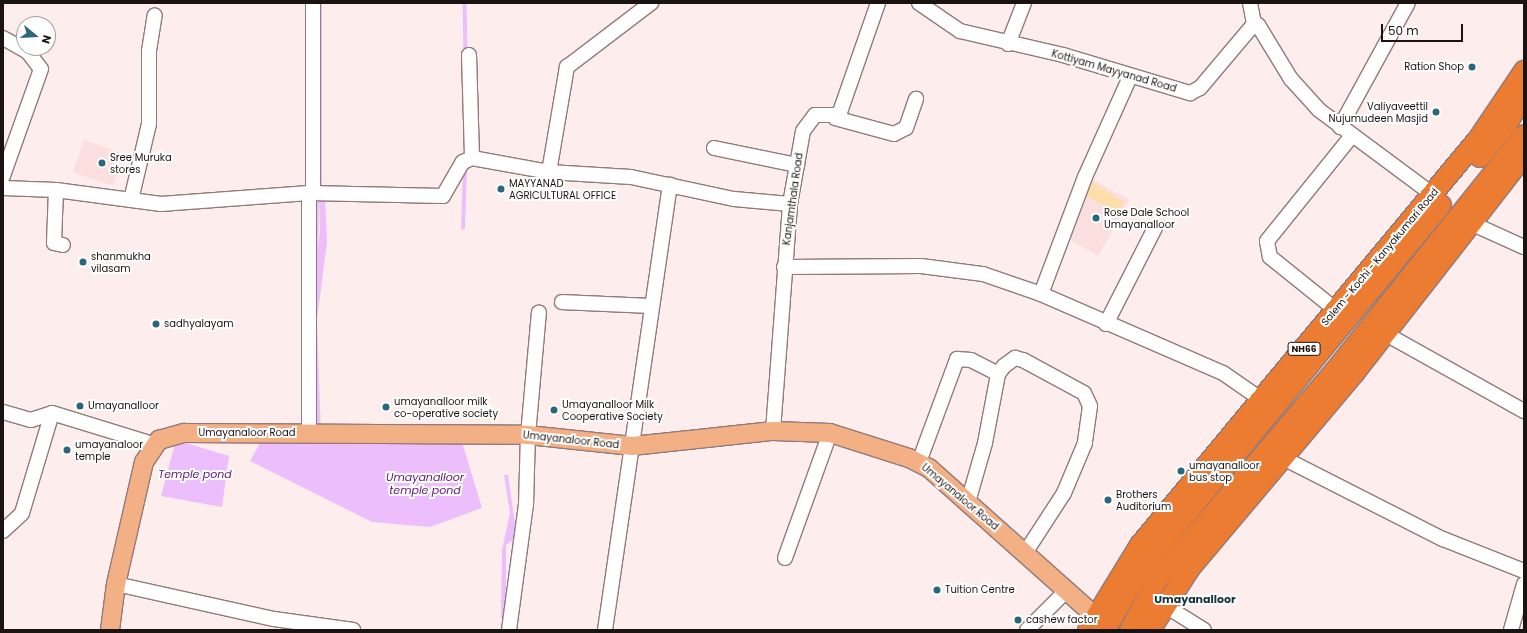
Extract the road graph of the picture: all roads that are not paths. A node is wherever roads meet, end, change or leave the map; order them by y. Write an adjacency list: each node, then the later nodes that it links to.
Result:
1 (313, 3): 30 (street)
2 (651, 3): 25 (street)
3 (878, 3): 17 (street)
4 (919, 3): 11 (street, Kottiyam Mayyanad Road)
5 (1024, 3): 11 (street)
6 (1250, 3): 9 (street)
7 (1408, 3): 18 (street)
8 (154, 16): 32 (street)
9 (1254, 24): 14 (street, Kottiyam Mayyanad Road); 18 (street)
10 (3, 38): 26 (street)
11 (1008, 44): 14 (street, Kottiyam Mayyanad Road)
12 (469, 55): 23 (street)
13 (1524, 71): 31 (highway, Salem - Kochi - Kanyakumari Road / NH66)
14 (1130, 77): 39 (street)
15 (1524, 94): 68 (highway)
16 (916, 99): 17 (street, Kanjamthala Road)
17 (835, 118): 24 (street, Kanjamthala Road)
18 (1340, 127): 20 (street)
19 (1524, 134): 74 (highway)
20 (1351, 138): 31 (street); 42 (street)
21 (714, 148): 24 (street)
22 (1524, 156): 34 (highway)
23 (472, 158): 25 (street); 30 (street)
24 (797, 165): 33 (street, Kanjamthala Road)
25 (549, 172): 27 (street)
26 (3, 176)
27 (670, 185): 33 (street); 41 (street)
28 (3, 188): 29 (street)
29 (56, 190): 32 (street); 36 (street)
30 (311, 193): 32 (street); 52 (street)
31 (1432, 194): 42 (highway, Salem - Kochi - Kanyakumari Road / NH66)
32 (131, 200)
33 (790, 204): 38 (street, Kanjamthala Road)
34 (1473, 224): 37 (street); 45 (highway)
35 (1155, 228): 44 (street)
36 (64, 245)
37 (1524, 248)
38 (784, 266): 39 (street); 51 (street, Kanjamthala Road)
39 (1041, 294): 44 (street)
40 (562, 302): 41 (street)
41 (650, 306): 56 (street)
42 (1336, 310): 47 (highway, Salem - Kochi - Kanyakumari Road / NH66)
43 (539, 312): 54 (street)
44 (1106, 324): 47 (street)
45 (1386, 334): 48 (street); 57 (highway)
46 (998, 374): 58 (street); 59 (street); 61 (street)
47 (1262, 400): 68 (highway, Salem - Kochi - Kanyakumari Road / NH66)
48 (1524, 411)
49 (3, 412): 50 (street)
50 (52, 413): 55 (street); 60 (street)
51 (774, 431): 53 (main road, Umayanaloor Road); 56 (main road, Umayanaloor Road)
52 (309, 433): 54 (main road, Umayanaloor Road); 55 (main road, Umayanaloor Road)
53 (830, 434): 58 (main road, Umayanaloor Road); 62 (street)
54 (528, 435): 56 (main road, Umayanaloor Road); 71 (street)
55 (152, 444): 64 (main road)
56 (632, 446): 72 (street)
57 (1283, 458): 63 (street); 67 (highway)
58 (919, 462): 59 (main road, Umayanaloor Road)
59 (968, 502): 61 (main road, Umayanaloor Road)
60 (3, 531)
61 (1025, 553): 66 (main road, Umayanaloor Road)
62 (785, 558)
63 (1524, 571)
64 (116, 584): 69 (main road); 70 (street)
65 (1524, 584): 77 (street)
66 (1067, 590): 68 (main road, Umayanaloor Road); 73 (street)
67 (1164, 605): 75 (highway); 76 (street)
68 (1096, 626)
69 (110, 630)
70 (353, 630)
71 (509, 630)
72 (605, 630)
73 (1027, 630)
74 (1130, 630)
75 (1150, 630)
76 (1204, 630)
77 (1511, 630)

